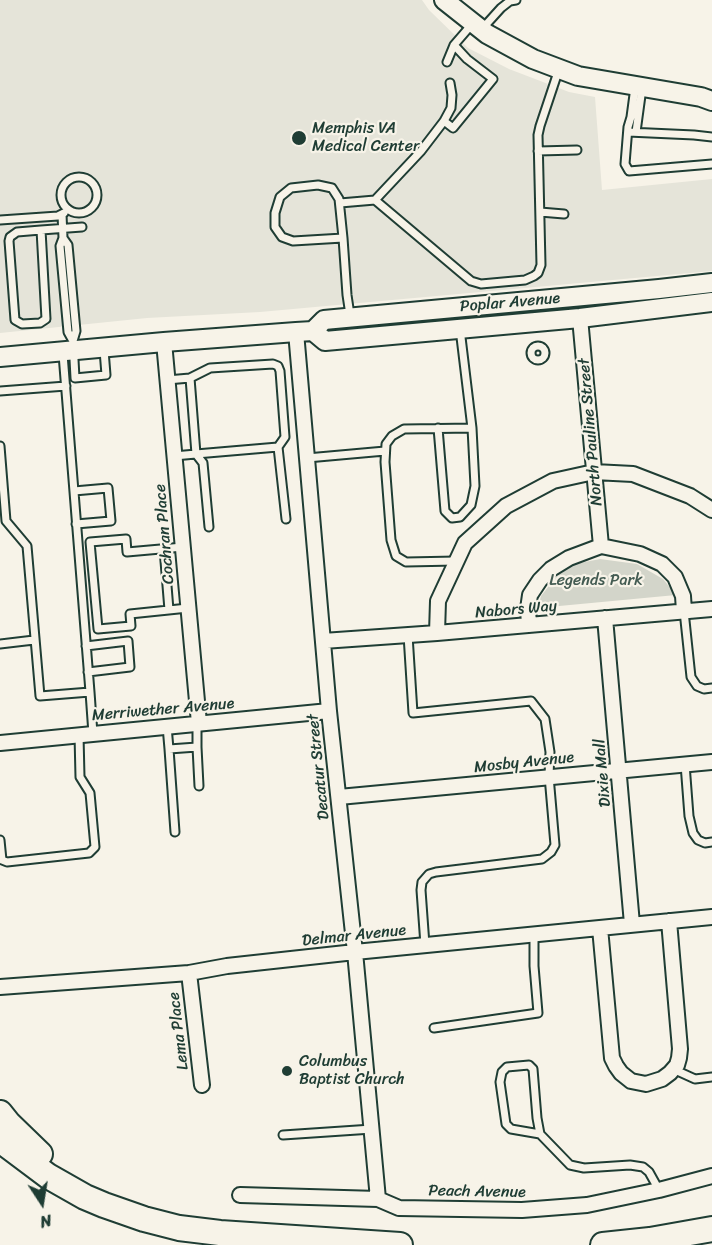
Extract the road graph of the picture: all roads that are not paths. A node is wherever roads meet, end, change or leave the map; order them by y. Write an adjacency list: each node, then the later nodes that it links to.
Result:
1 (444, 0): 3 (main road)
2 (516, 0): 3 (lane)
3 (477, 26): 4 (lane); 6 (main road)
4 (454, 45): 5 (lane); 10 (lane)
5 (447, 62)
6 (559, 69): 8 (main road); 14 (lane)
7 (450, 83): 10 (lane)
8 (639, 88): 9 (main road); 11 (lane)
9 (712, 101)
10 (444, 121): 16 (lane)
11 (632, 132): 12 (lane); 15 (lane)
12 (712, 137)
13 (577, 150): 14 (lane)
14 (538, 151): 19 (lane)
15 (712, 164)
16 (375, 200): 17 (lane); 19 (lane)
17 (340, 203): 25 (lane); 25 (lane)
18 (65, 212): 18 (lane); 21 (lane); 23 (lane)
19 (540, 213): 20 (lane)
20 (564, 214)
21 (0, 220)
22 (82, 227): 23 (lane)
23 (63, 229): 24 (lane); 33 (lane)
24 (41, 230): 24 (lane)
25 (343, 238): 28 (lane)
26 (712, 283): 28 (main road, Poplar Avenue)
27 (712, 302): 29 (main road, Poplar Avenue)
28 (351, 318): 31 (main road, Poplar Avenue)
29 (580, 318): 30 (main road, Poplar Avenue); 48 (street, North Pauline Street)
30 (460, 329): 31 (main road, Poplar Avenue); 41 (lane)
31 (304, 332): 32 (main road, Poplar Avenue); 47 (street, Decatur Street)
32 (164, 342): 34 (main road, Poplar Avenue); 37 (street, Cochran Place)
33 (70, 347): 34 (main road, Poplar Avenue); 34 (lane); 35 (main road, Poplar Avenue); 38 (lane)
34 (104, 347)
35 (0, 357)
36 (190, 378): 37 (lane); 43 (lane); 45 (lane)
37 (167, 380): 46 (street, Cochran Place)
38 (66, 386): 39 (lane); 49 (lane)
39 (0, 391)
40 (438, 428): 41 (lane); 41 (lane); 44 (lane)
41 (472, 428)
42 (0, 446): 66 (lane)
43 (278, 447): 45 (lane); 51 (lane)
44 (385, 452): 47 (lane); 57 (lane)
45 (196, 454): 46 (lane); 53 (lane)
46 (174, 456): 55 (street, Cochran Place)
47 (307, 458): 67 (street, Decatur Street)
48 (594, 472): 50 (street); 54 (street, North Pauline Street); 57 (street)
49 (74, 491): 52 (lane); 52 (lane)
50 (712, 510)
51 (286, 519)
52 (76, 524): 69 (lane)
53 (209, 527)
54 (601, 546): 61 (street); 63 (street)
55 (183, 547): 56 (lane); 58 (street, Cochran Place)
56 (164, 549): 60 (lane); 60 (lane)
57 (456, 561): 64 (street)
58 (188, 608): 60 (lane); 74 (street, Cochran Place)
59 (712, 609): 61 (street, Nabors Way)
60 (170, 610)
61 (684, 611): 62 (street, Nabors Way); 71 (lane)
62 (605, 618): 63 (street, Nabors Way); 82 (street, Dixie Mall)
63 (529, 625): 64 (street, Nabors Way)
64 (438, 633): 65 (street, Nabors Way)
65 (408, 635): 67 (street, Nabors Way); 83 (lane)
66 (34, 640): 68 (lane); 72 (lane)
67 (323, 641): 73 (street, Decatur Street)
68 (0, 644)
69 (86, 646): 70 (lane); 70 (lane)
70 (88, 672): 72 (lane)
71 (712, 688)
72 (90, 692): 76 (lane)
73 (329, 711): 74 (street, Merriwether Avenue); 85 (street, Decatur Street)
74 (198, 723): 75 (street, Merriwether Avenue); 78 (lane)
75 (167, 726): 76 (street, Merriwether Avenue); 79 (lane)
76 (86, 734): 77 (street, Merriwether Avenue); 89 (lane)
77 (0, 743)
78 (197, 747): 79 (lane); 84 (lane)
79 (169, 749): 86 (lane)
80 (712, 762): 81 (street, Mosby Avenue)
81 (685, 764): 82 (street, Mosby Avenue); 88 (lane)
82 (619, 770): 83 (street, Mosby Avenue); 92 (street, Dixie Mall)
83 (549, 777): 85 (street, Mosby Avenue); 95 (lane)
84 (199, 786)
85 (339, 797): 96 (street, Decatur Street)
86 (175, 832)
87 (0, 840): 89 (lane)
88 (712, 842)
89 (1, 860)
90 (712, 918): 91 (street, Delmar Avenue)
91 (669, 921): 92 (street, Delmar Avenue); 100 (street)
92 (632, 924): 93 (street, Delmar Avenue)
93 (600, 928): 94 (street, Delmar Avenue); 100 (street)
94 (534, 934): 95 (street, Delmar Avenue); 99 (lane)
95 (425, 945): 96 (street, Delmar Avenue)
96 (355, 952): 97 (street, Delmar Avenue); 104 (street, Decatur Street)
97 (189, 973): 98 (street, Delmar Avenue); 102 (street, Lema Place)
98 (0, 987)
99 (434, 1028)
100 (673, 1069): 101 (lane)
101 (712, 1077)
102 (202, 1085)
103 (0, 1113): 111 (highway)
104 (372, 1129): 106 (lane); 112 (street, Decatur Street)
105 (540, 1134): 105 (lane); 109 (lane)
106 (283, 1135)
107 (0, 1140): 111 (highway)
108 (712, 1176): 109 (street, Peach Avenue)
109 (659, 1190): 112 (street, Peach Avenue)
110 (240, 1195): 112 (street, Peach Avenue)
111 (85, 1197): 114 (highway)
112 (378, 1199)
113 (712, 1229): 115 (highway)
114 (400, 1245)
115 (603, 1245)

